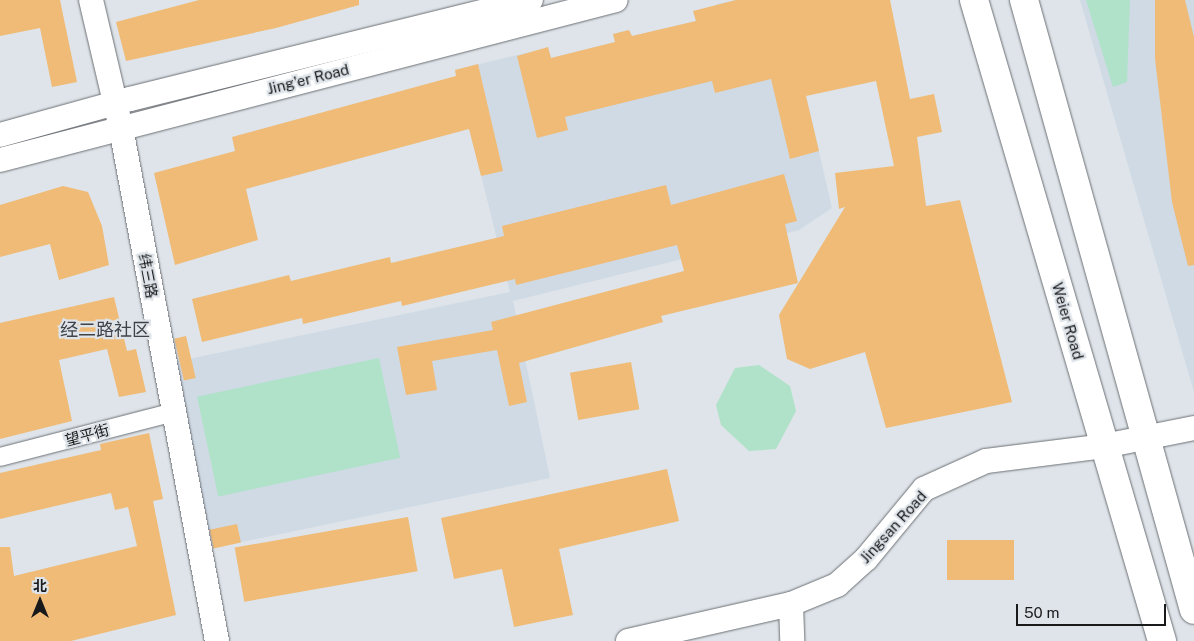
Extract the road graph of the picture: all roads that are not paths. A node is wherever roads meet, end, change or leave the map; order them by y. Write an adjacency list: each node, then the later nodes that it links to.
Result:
1 (90, 0): 6 (street, 纬三路)
2 (531, 0): 6 (street, Jing'er Road)
3 (616, 0): 7 (street, Jing'er Road)
4 (974, 0): 13 (highway, Weier Road)
5 (1024, 0): 12 (highway)
6 (115, 103): 7 (street, 纬三路); 8 (street, Jing'er Road)
7 (120, 128): 9 (street, Jing'er Road); 10 (street, 纬三路)
8 (0, 135)
9 (0, 160)
10 (174, 412): 14 (street, 望平街); 17 (street, 纬三路)
11 (1194, 428): 12 (street, Jingsan Road)
12 (1147, 437): 13 (street, Jingsan Road); 16 (highway)
13 (1104, 446): 15 (street, Jingsan Road); 20 (highway, Weier Road)
14 (0, 457)
15 (791, 604): 18 (street, Jingsan Road); 19 (street)
16 (1194, 610)
17 (217, 641)
18 (628, 641)
19 (792, 641)
20 (1162, 641)

